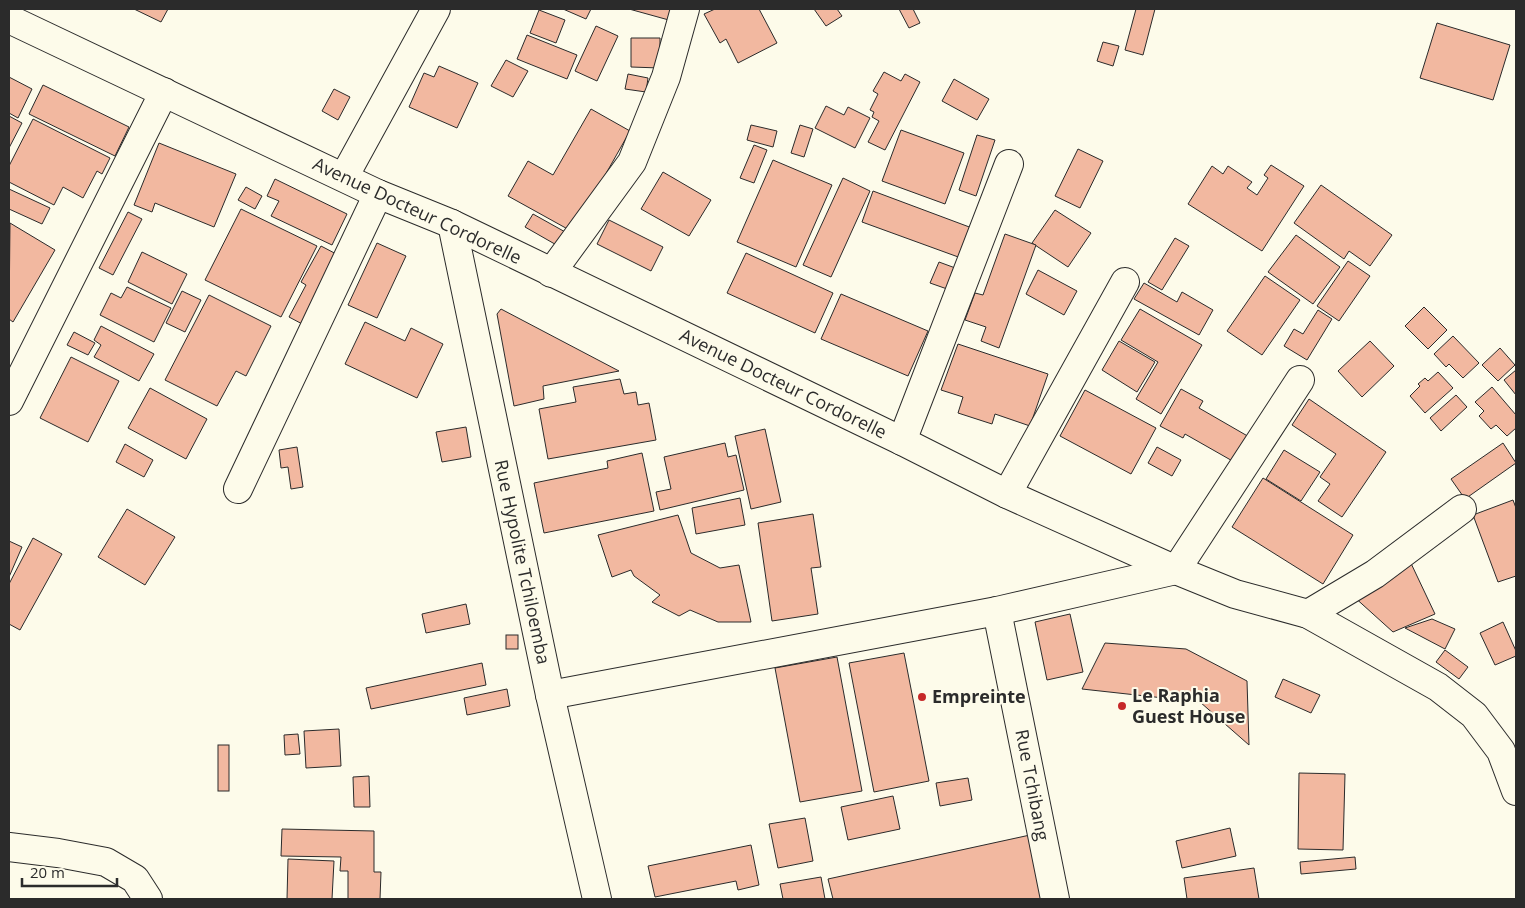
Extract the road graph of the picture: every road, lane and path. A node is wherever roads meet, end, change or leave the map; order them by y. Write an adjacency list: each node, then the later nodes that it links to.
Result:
1 (436, 9): 6 (street)
2 (685, 9): 9 (street)
3 (9, 19): 4 (street, Avenue Docteur Cordorelle)
4 (164, 92): 6 (street, Avenue Docteur Cordorelle); 12 (street)
5 (1009, 164): 13 (street)
6 (344, 177): 7 (street, Avenue Docteur Cordorelle)
7 (378, 194): 8 (street, Avenue Docteur Cordorelle); 14 (street)
8 (452, 224): 9 (street, Avenue Docteur Cordorelle); 20 (street, Rue Hypolite Tchiloemba)
9 (551, 273): 13 (street, Avenue Docteur Cordorelle)
10 (1125, 282): 15 (street)
11 (1300, 380): 17 (street)
12 (9, 401)
13 (902, 441): 15 (street, Avenue Docteur Cordorelle)
14 (238, 489)
15 (1007, 494): 17 (street, Avenue Docteur Cordorelle)
16 (1462, 509): 19 (street)
17 (1176, 570): 18 (street); 19 (street, Avenue Docteur Cordorelle)
18 (997, 611): 20 (street); 25 (street, Rue Tchibang)
19 (1308, 614): 21 (street, Avenue Docteur Cordorelle)
20 (550, 695): 24 (street, Rue Hypolite Tchiloemba)
21 (1516, 791)
22 (9, 848): 23 (street)
23 (142, 889)
24 (597, 899)
25 (1055, 899)

